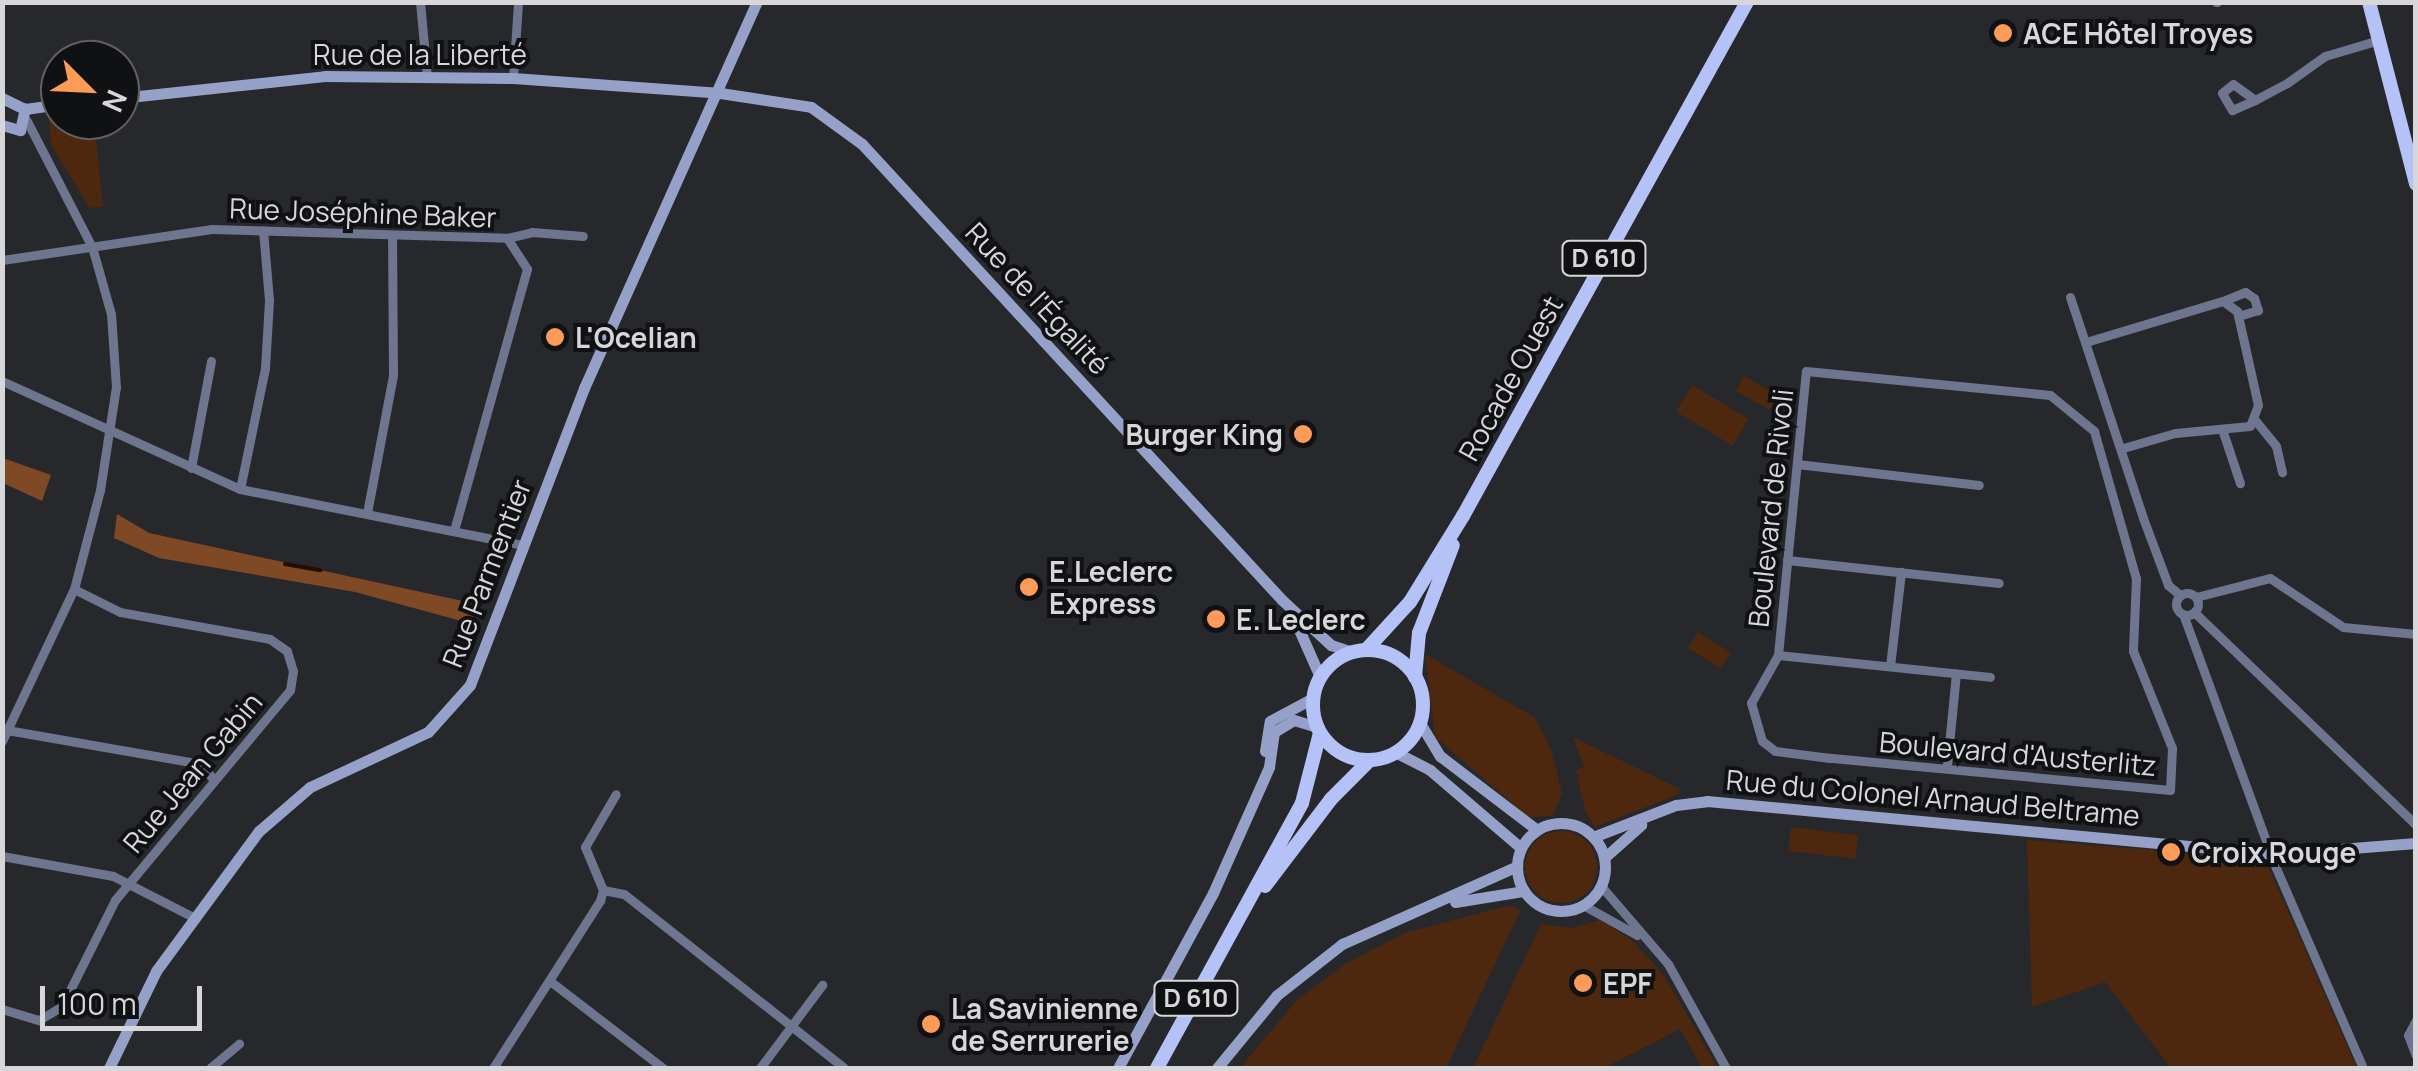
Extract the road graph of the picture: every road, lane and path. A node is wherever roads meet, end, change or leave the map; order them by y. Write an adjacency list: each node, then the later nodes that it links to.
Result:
1 (420, 2): 7 (street)
2 (518, 2): 8 (street)
3 (758, 2): 9 (street, Rue Parmentier)
4 (1747, 2): 42 (main road, Rocade Ouest / D 610)
5 (2369, 2): 6 (main road)
6 (2379, 40): 12 (street); 18 (main road)
7 (427, 78): 8 (street, Rue de la Liberté); 10 (street, Rue de la Liberté)
8 (513, 78): 9 (street, Rue de la Liberté)
9 (720, 93): 44 (street, Rue Parmentier); 52 (street, Rue de l'Égalité)
10 (140, 96)
11 (2, 98): 14 (street)
12 (2255, 100)
13 (40, 110): 14 (street)
14 (26, 115): 16 (street); 17 (street)
15 (2, 125): 16 (street)
16 (16, 131): 17 (street)
17 (31, 138): 23 (street)
18 (2416, 184)
19 (264, 230): 20 (street, Rue Joséphine Baker); 23 (street, Rue Joséphine Baker); 40 (street)
20 (392, 234): 22 (street, Rue Joséphine Baker); 41 (street)
21 (583, 236): 22 (street)
22 (507, 238): 43 (street, Rue Joséphine Baker)
23 (92, 247): 24 (street, Rue Joséphine Baker); 33 (street)
24 (2, 260)
25 (2070, 297): 28 (street)
26 (2224, 300): 27 (street); 27 (street); 28 (street)
27 (2238, 316): 31 (street)
28 (2086, 342): 34 (street)
29 (211, 361): 36 (street)
30 (2, 381): 33 (street)
31 (2255, 420): 32 (street); 37 (street)
32 (2223, 432): 34 (street); 38 (street)
33 (111, 434): 36 (street); 48 (street)
34 (2123, 448): 50 (street)
35 (1796, 464): 39 (street); 45 (street, Boulevard de Rivoli); 49 (street, Boulevard de Rivoli)
36 (191, 468): 40 (street)
37 (2282, 472)
38 (2240, 483)
39 (1979, 484)
40 (240, 489): 41 (street)
41 (366, 513): 43 (street)
42 (1463, 516): 56 (main road, Rocade Ouest / D 610); 62 (main road, Rocade Ouest / D 610)
43 (454, 530): 44 (street)
44 (524, 545): 91 (street, Rue Parmentier)
45 (1787, 560): 46 (street); 57 (street, Boulevard de Rivoli)
46 (1901, 572): 47 (street); 58 (street)
47 (2000, 583)
48 (74, 589): 66 (street); 72 (street, Rue Jean Gabin)
49 (2139, 594): 71 (street, Boulevard d'Austerlitz)
50 (2180, 595): 51 (street); 54 (street)
51 (2196, 596): 53 (street); 55 (street)
52 (1282, 600): 56 (street); 61 (street)
53 (2194, 612): 54 (street); 76 (street)
54 (2183, 614): 81 (street)
55 (2416, 634)
56 (1360, 651): 61 (main road); 62 (main road)
57 (1778, 655): 58 (street); 64 (street, Boulevard de Rivoli)
58 (1890, 666): 59 (street)
59 (1956, 673): 60 (street); 71 (street)
60 (1990, 676)
61 (1320, 677): 63 (main road)
62 (1415, 677): 65 (main road)
63 (1313, 698): 67 (main road); 73 (street)
64 (1751, 703): 71 (street, Boulevard d'Austerlitz)
65 (1420, 723): 69 (main road); 77 (street)
66 (7, 730): 68 (street); 72 (street)
67 (1318, 730): 70 (main road); 73 (street); 92 (main road, D 610)
68 (2, 741)
69 (1396, 753): 70 (main road); 80 (street)
70 (1369, 761): 92 (main road, D 610)
71 (1947, 764)
72 (214, 780): 85 (street, Rue Jean Gabin)
73 (1263, 781): 108 (street)
74 (616, 794): 87 (street)
75 (1657, 814): 78 (street, Rue du Colonel Arnaud Beltrame); 81 (street, Rue du Colonel Arnaud Beltrame); 83 (street)
76 (2416, 824)
77 (1538, 830): 78 (street); 80 (street)
78 (1593, 837): 83 (street)
79 (2416, 844): 81 (street, Rue du Colonel Arnaud Beltrame)
80 (1521, 848): 84 (street)
81 (2275, 854): 112 (street)
82 (2, 856): 85 (street)
83 (1604, 858): 86 (street)
84 (1517, 866): 88 (street); 90 (street)
85 (131, 882): 91 (street); 96 (street, Rue Jean Gabin)
86 (1601, 886): 89 (street); 93 (street)
87 (602, 890): 94 (street); 98 (street)
88 (1524, 891): 89 (street); 90 (street)
89 (1583, 906): 93 (street)
90 (1412, 912): 110 (street)
91 (193, 917): 102 (street, Rue Parmentier)
92 (1235, 927): 109 (main road, D 610)
93 (1653, 946): 111 (street)
94 (550, 981): 104 (street); 105 (street)
95 (822, 986): 98 (street)
96 (2, 1009)
97 (2416, 1020): 100 (street)
98 (792, 1025): 106 (street); 107 (street)
99 (238, 1044): 101 (street)
100 (2416, 1056)
101 (223, 1065): 103 (street)
102 (108, 1068)
103 (210, 1068)
104 (493, 1068)
105 (663, 1068)
106 (760, 1068)
107 (844, 1068)
108 (1118, 1068)
109 (1157, 1068)
110 (1216, 1068)
111 (1726, 1068)
112 (2363, 1068)

